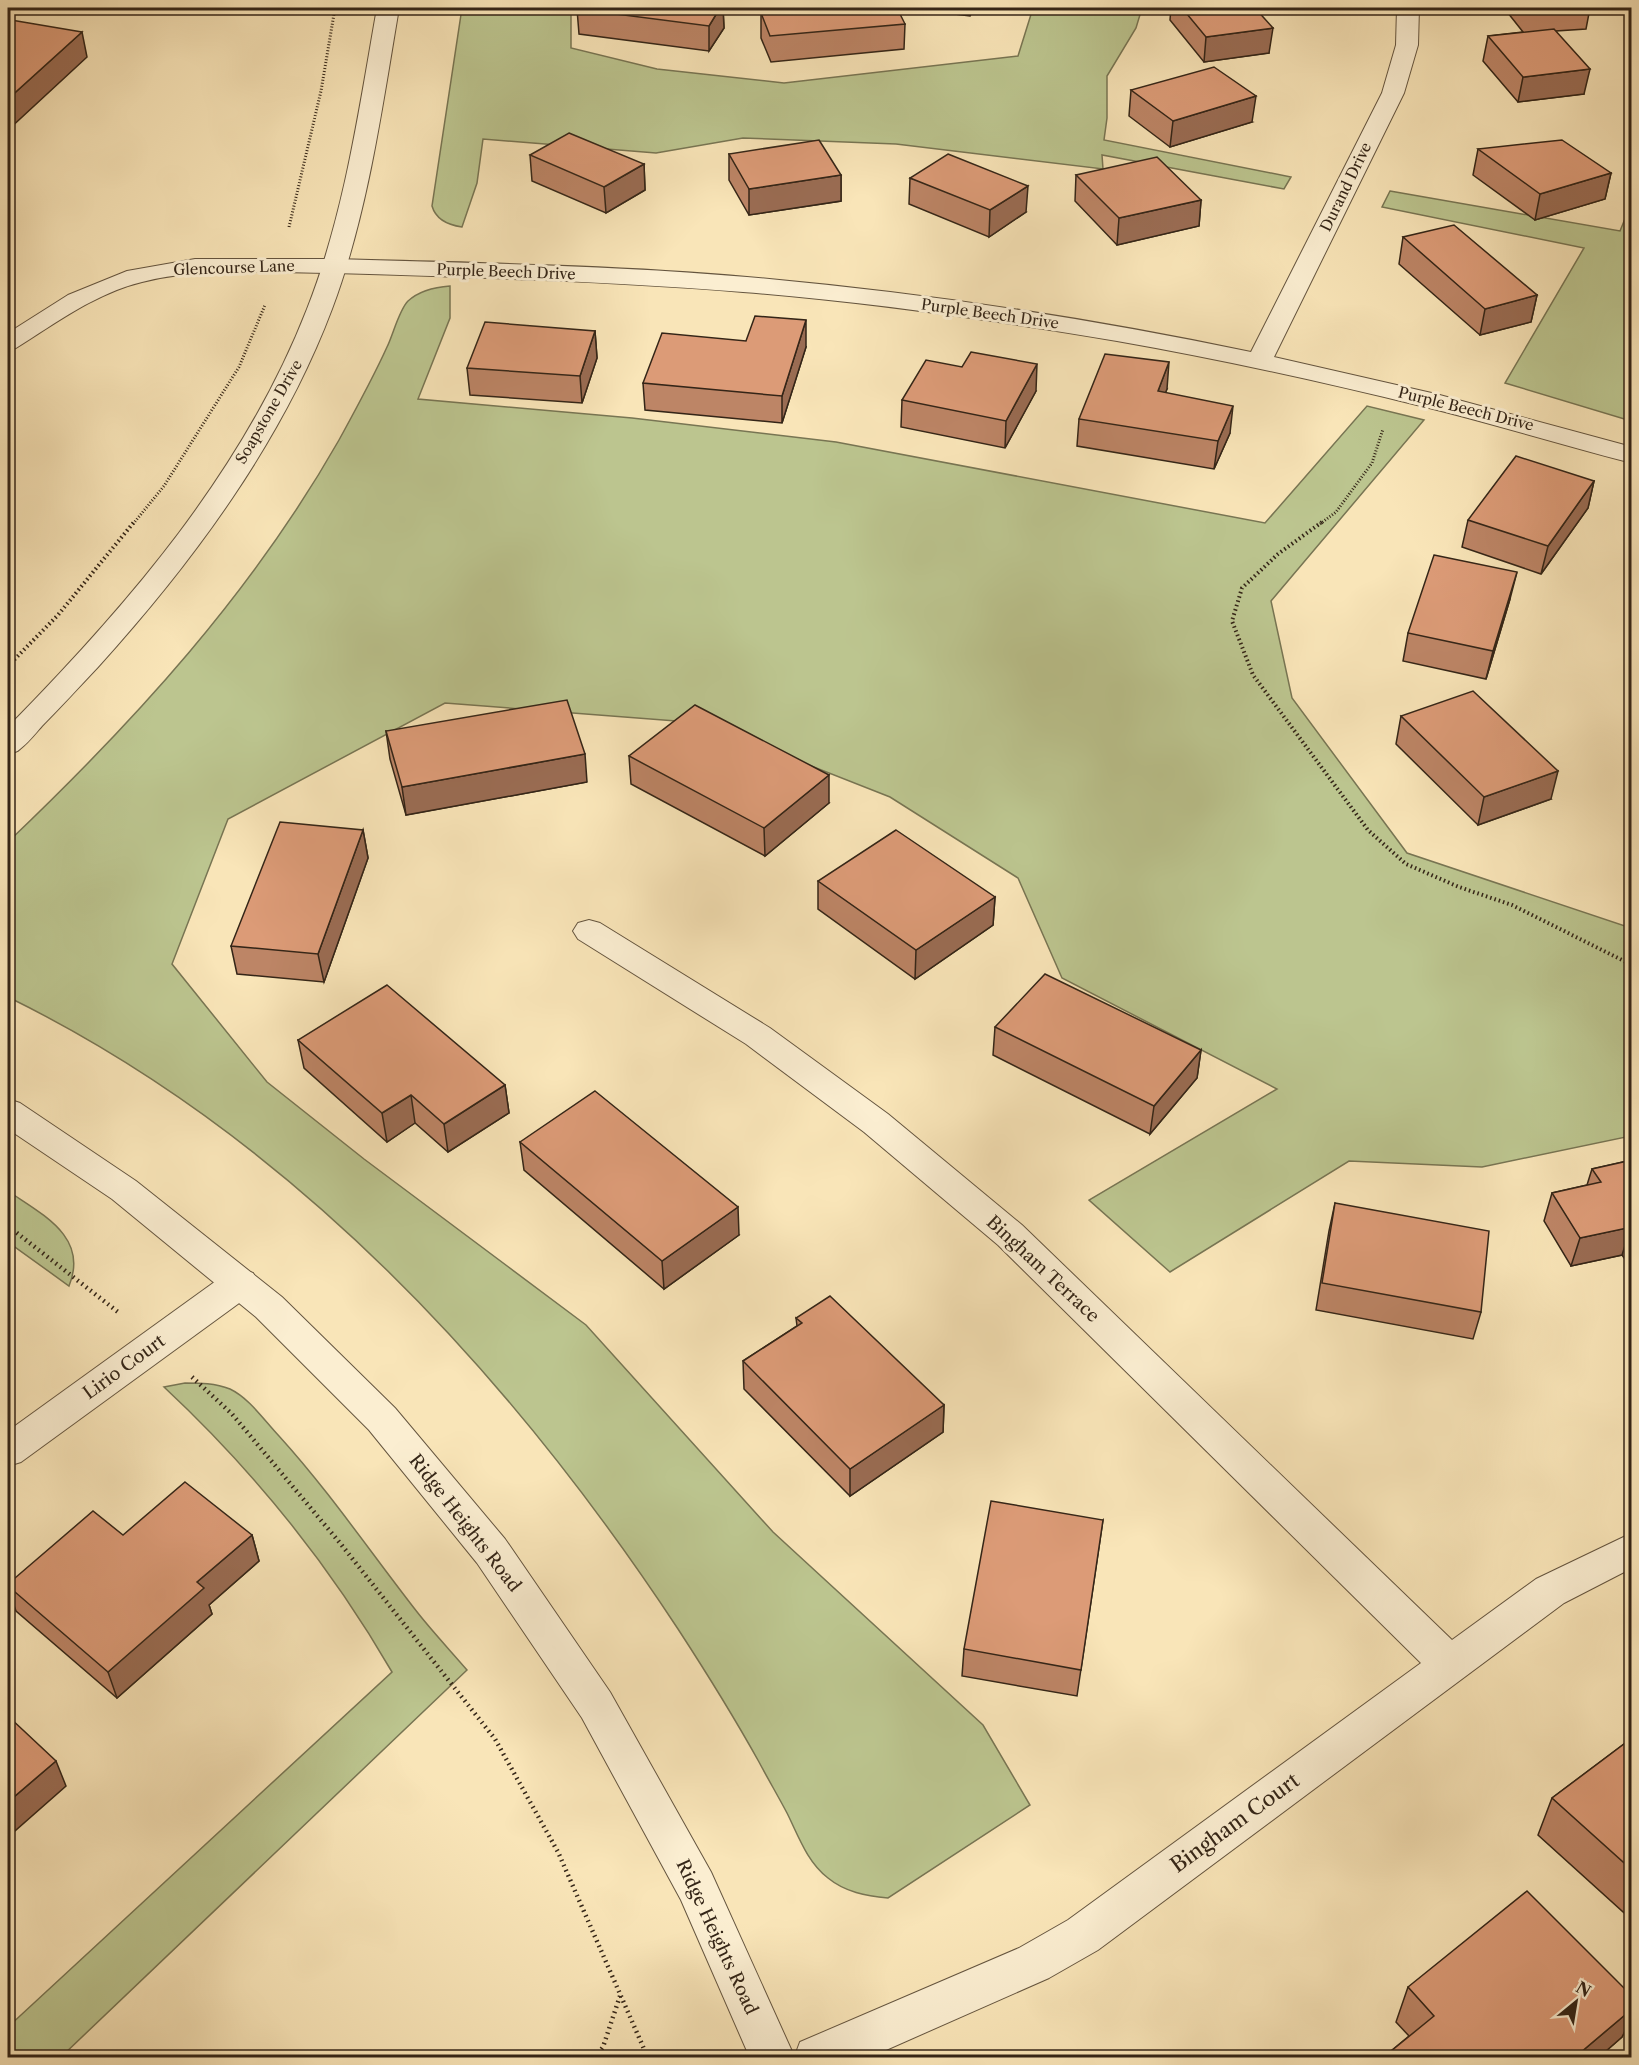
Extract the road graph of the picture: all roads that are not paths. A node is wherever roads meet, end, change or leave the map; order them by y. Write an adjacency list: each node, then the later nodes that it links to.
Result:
1 (388, 8): 3 (street, Soapstone Drive)
2 (1408, 8): 5 (street, Durand Drive)
3 (334, 266): 4 (lane, Glencourse Lane); 5 (street, Purple Beech Drive); 7 (street, Soapstone Drive)
4 (8, 343)
5 (1260, 360): 6 (street, Purple Beech Drive)
6 (1632, 455)
7 (8, 744)
8 (589, 931): 13 (street, Bingham Terrace)
9 (8, 1112): 10 (street, Ridge Heights Road)
10 (240, 1283): 11 (street, Lirio Court); 14 (street, Ridge Heights Road)
11 (8, 1451)
12 (1632, 1549): 13 (street, Bingham Court)
13 (1450, 1665): 15 (street, Bingham Court)
14 (773, 2058)
15 (816, 2058)

